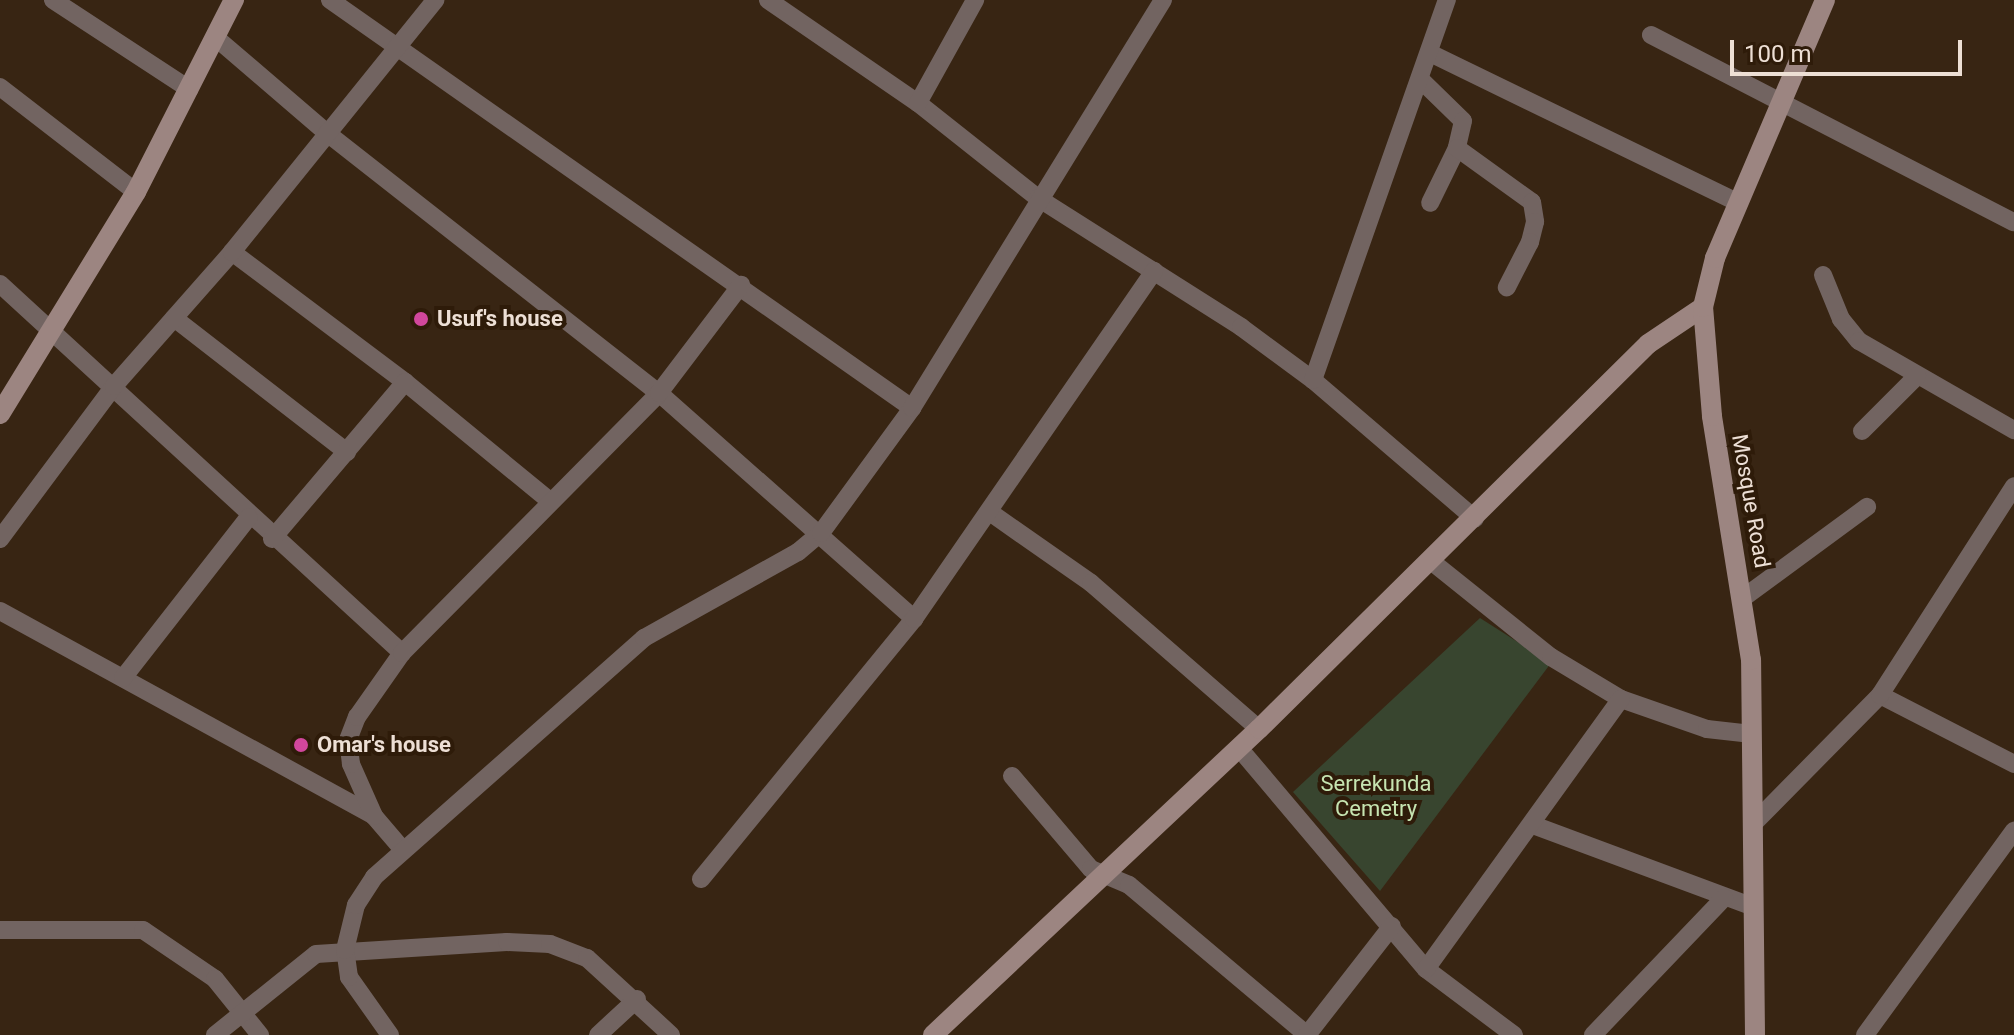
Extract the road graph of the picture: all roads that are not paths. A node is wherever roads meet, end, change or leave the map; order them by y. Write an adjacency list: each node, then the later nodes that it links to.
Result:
1 (53, 0): 16 (street)
2 (234, 0): 11 (street)
3 (330, 0): 12 (street)
4 (435, 0): 12 (street)
5 (768, 0): 18 (street)
6 (975, 0): 18 (street)
7 (1163, 0): 22 (street)
8 (1447, 0): 13 (street)
9 (1825, 0): 17 (street, Mosque Road)
10 (1651, 35): 17 (street)
11 (215, 37): 16 (street); 19 (street)
12 (397, 44): 19 (street); 30 (street)
13 (1432, 54): 14 (street); 24 (street)
14 (1422, 81): 20 (street); 36 (street)
15 (0, 87): 21 (street)
16 (189, 89): 21 (street)
17 (1782, 99): 24 (street, Mosque Road); 25 (street)
18 (918, 103): 22 (street)
19 (327, 133): 26 (street); 39 (street)
20 (1457, 148): 23 (street); 31 (street)
21 (136, 192): 34 (street)
22 (1038, 198): 27 (street); 40 (street)
23 (1430, 203)
24 (1739, 203): 32 (street, Mosque Road)
25 (2014, 222)
26 (232, 252): 33 (street); 37 (street)
27 (1154, 271): 36 (street); 48 (street)
28 (1823, 275): 35 (street)
29 (0, 284): 34 (street)
30 (741, 285): 39 (street); 40 (street)
31 (1507, 287)
32 (1703, 307): 50 (street); 55 (street, Mosque Road)
33 (174, 318): 38 (street); 44 (street)
34 (51, 329): 38 (street); 41 (street)
35 (1917, 376): 42 (street); 43 (street)
36 (1313, 380): 50 (street)
37 (405, 382): 44 (street); 46 (street)
38 (114, 386): 49 (street); 52 (street)
39 (659, 393): 46 (street); 51 (street)
40 (912, 408): 51 (street)
41 (0, 414)
42 (2014, 430)
43 (1862, 431)
44 (347, 452): 53 (street)
45 (2014, 486): 60 (street)
46 (550, 501): 58 (street)
47 (1867, 507): 55 (street)
48 (991, 513): 57 (street); 62 (street)
49 (249, 517): 53 (street); 59 (street)
50 (1475, 519): 54 (street)
51 (821, 533): 57 (street); 71 (street)
52 (0, 539)
53 (272, 539): 58 (street)
54 (1431, 561): 61 (street); 62 (street)
55 (1743, 598): 63 (street, Mosque Road)
56 (1, 614): 59 (street)
57 (914, 619): 73 (street)
58 (402, 653): 67 (street)
59 (123, 678): 67 (street)
60 (1880, 695): 65 (street); 68 (street)
61 (1621, 699): 63 (street); 69 (street)
62 (1259, 729): 64 (street)
63 (1752, 734): 68 (street, Mosque Road)
64 (1239, 748): 72 (street); 76 (street)
65 (2014, 764)
66 (1012, 776): 72 (street)
67 (374, 816): 71 (street)
68 (1753, 824): 75 (street, Mosque Road)
69 (1533, 825): 74 (street); 79 (street)
70 (2014, 831): 92 (street)
71 (403, 850): 78 (street)
72 (1103, 876): 87 (street); 88 (street)
73 (701, 879)
74 (1724, 898): 75 (street); 90 (street)
75 (1753, 907): 91 (street, Mosque Road)
76 (1392, 926): 79 (street); 88 (street)
77 (0, 930): 81 (street)
78 (345, 950): 80 (street); 81 (street); 84 (street)
79 (1426, 969): 89 (street)
80 (637, 999): 85 (street); 86 (street)
81 (242, 1013): 82 (street); 83 (street)
82 (215, 1035)
83 (260, 1035)
84 (390, 1035)
85 (598, 1035)
86 (671, 1035)
87 (933, 1035)
88 (1307, 1035)
89 (1514, 1035)
90 (1593, 1035)
91 (1755, 1035)
92 (1865, 1035)

